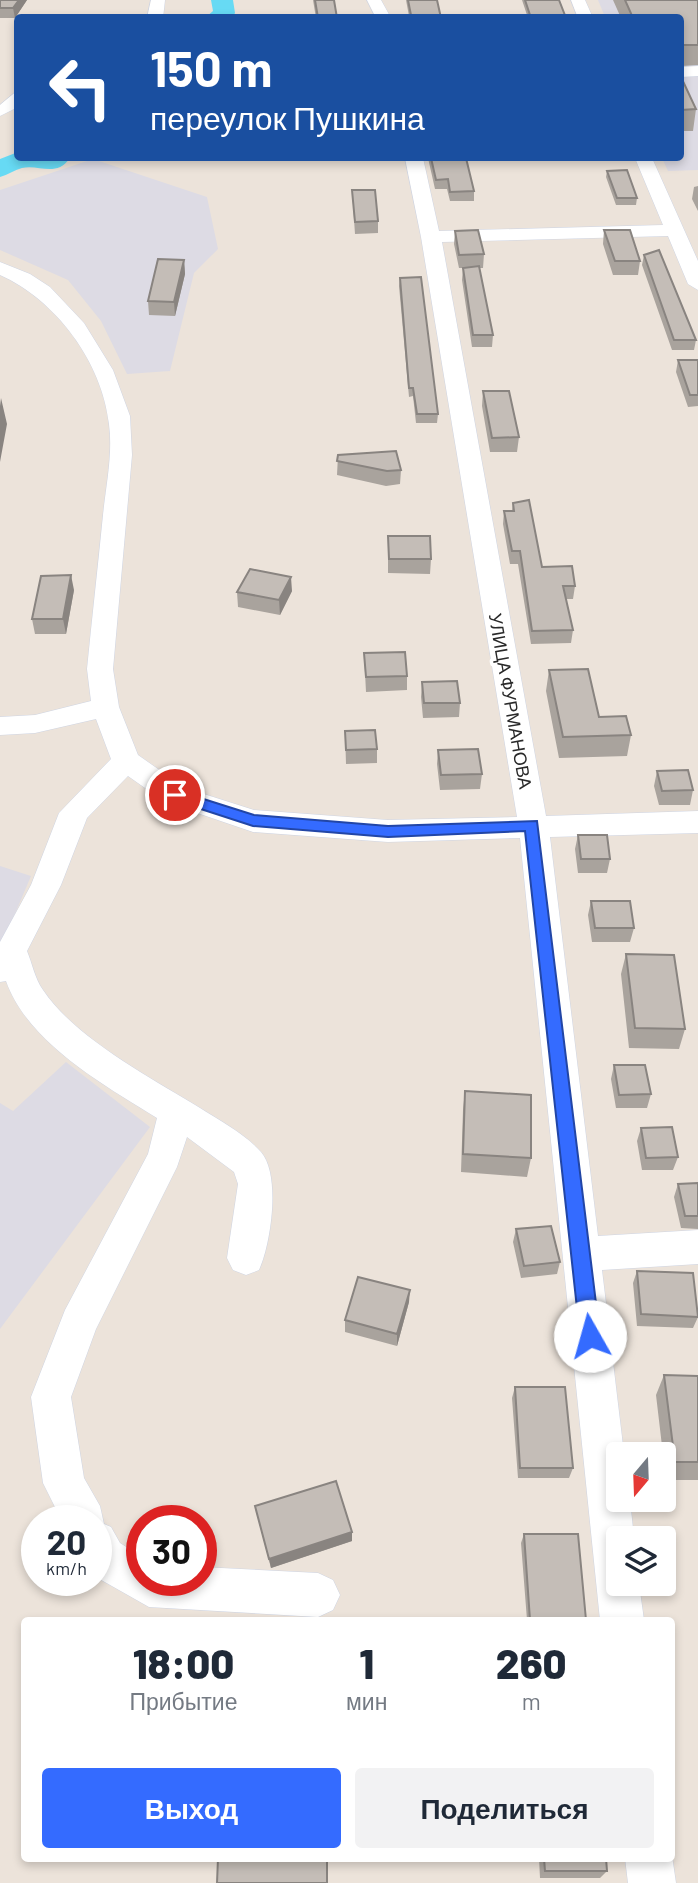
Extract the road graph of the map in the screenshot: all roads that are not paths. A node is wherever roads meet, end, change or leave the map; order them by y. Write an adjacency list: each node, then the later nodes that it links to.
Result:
1 (14, 100): 2 (street)
2 (0, 111)
3 (415, 161): 6 (street, УЛИЦА ФУРМАНОВА)
4 (645, 161): 5 (street)
5 (674, 230): 6 (street); 8 (street)
6 (431, 237): 13 (street, УЛИЦА ФУРМАНОВА)
7 (0, 268): 9 (street)
8 (698, 284)
9 (105, 707): 10 (street); 11 (street)
10 (0, 726)
11 (126, 761): 13 (street); 14 (street)
12 (698, 822): 13 (street)
13 (532, 825): 17 (street, УЛИЦА ФУРМАНОВА)
14 (6, 962): 15 (street)
15 (177, 1112): 18 (street); 19 (street)
16 (698, 1247): 17 (street)
17 (580, 1254): 20 (street, УЛИЦА ФУРМАНОВА)
18 (246, 1258)
19 (76, 1505)
20 (611, 1526)
21 (112, 1562): 22 (street)
22 (318, 1595)
23 (619, 1596): 24 (street, УЛИЦА ФУРМАНОВА)
24 (622, 1617)
25 (649, 1862): 26 (street)
26 (652, 1883)

